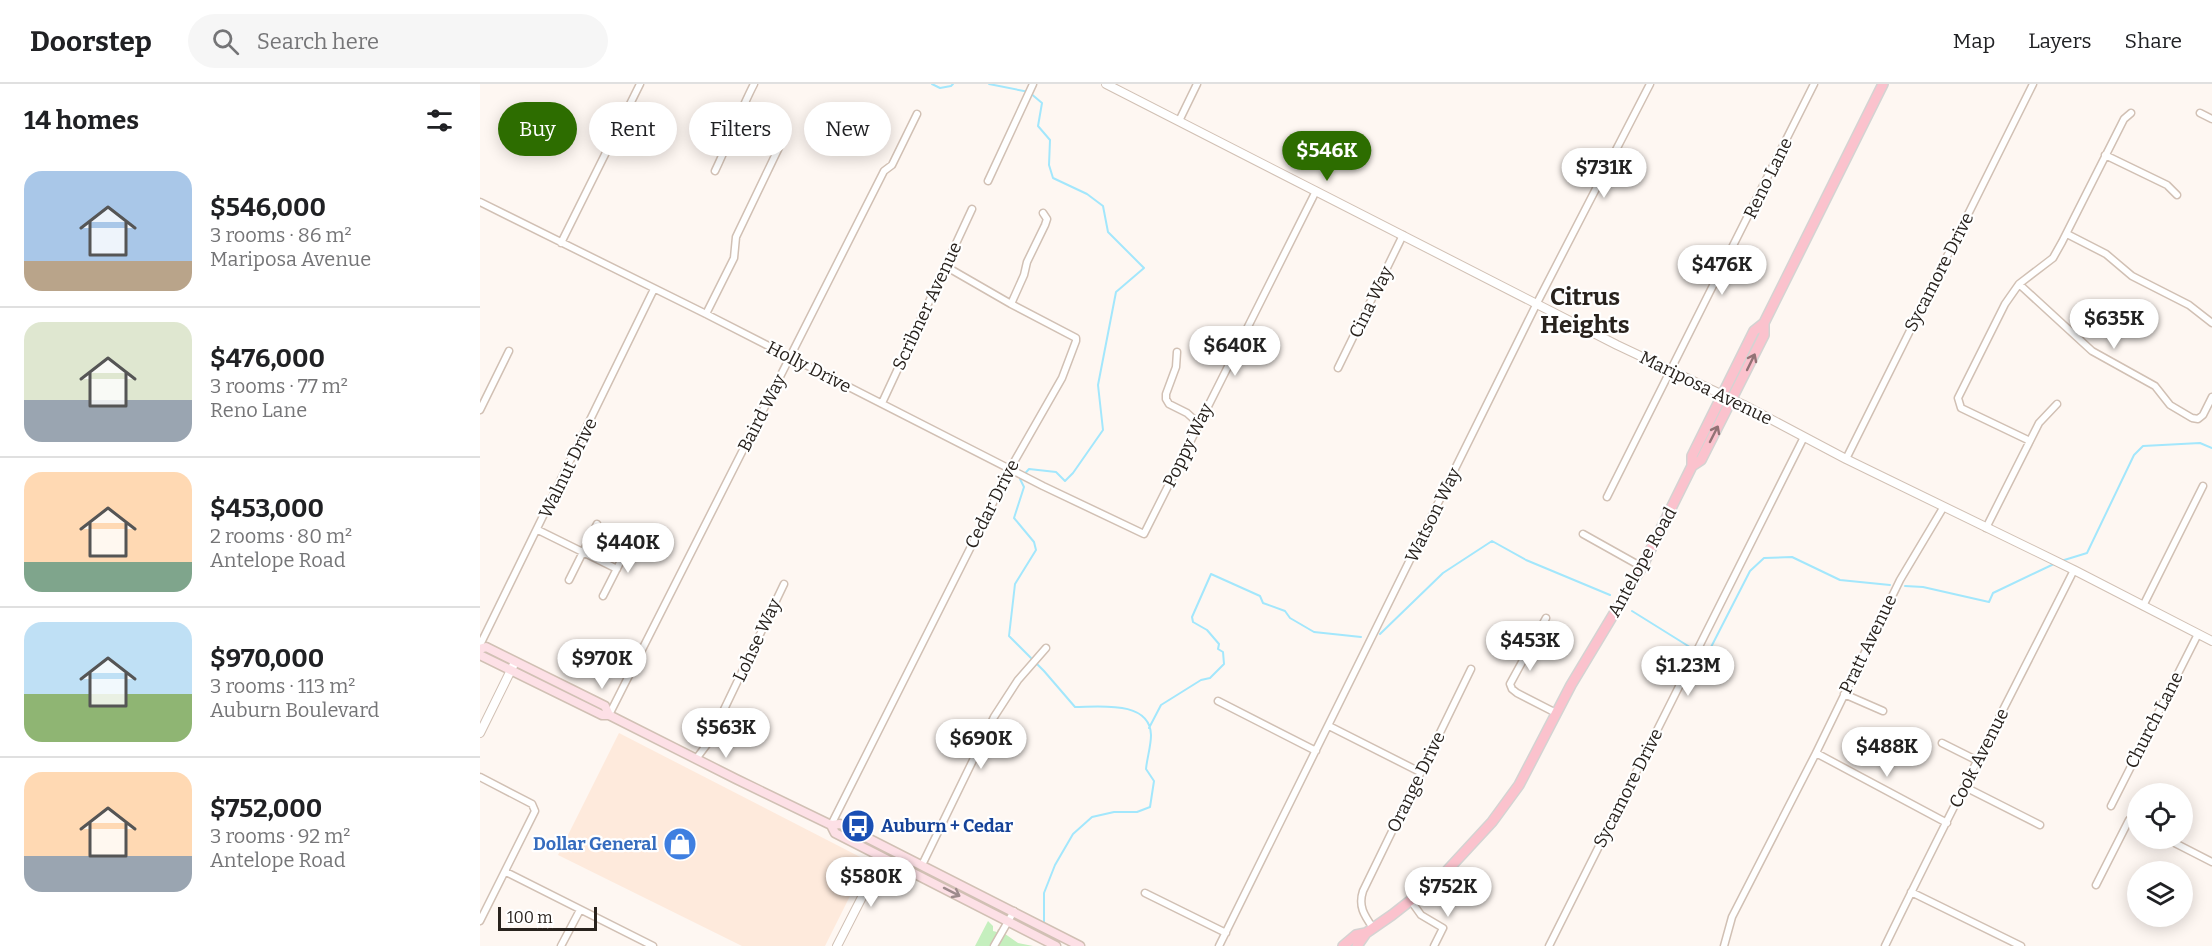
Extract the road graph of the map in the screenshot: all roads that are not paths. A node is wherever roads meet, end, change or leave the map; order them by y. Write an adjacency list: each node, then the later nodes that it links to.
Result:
1 (640, 84): 26 (street)
2 (754, 84): 17 (street)
3 (1033, 84): 18 (street)
4 (1106, 84): 14 (street, Mariposa Avenue)
5 (1197, 84): 14 (street)
6 (1650, 84): 30 (street, Watson Way)
7 (1814, 84): 38 (street, Reno Lane)
8 (1883, 84): 39 (main road, Antelope Road)
9 (2033, 84): 47 (street, Sycamore Drive)
10 (2131, 113): 15 (street)
11 (2200, 113): 13 (street)
12 (918, 114): 36 (street, Baird Way)
13 (2212, 119)
14 (1179, 121): 19 (street, Mariposa Avenue)
15 (2105, 155): 20 (street); 24 (street)
16 (775, 156): 32 (street)
17 (715, 171)
18 (987, 181)
19 (1316, 191): 25 (street, Mariposa Avenue); 44 (street, Poppy Way)
20 (2177, 195)
21 (480, 202): 26 (street, Holly Drive)
22 (972, 209): 27 (street, Scribner Avenue)
23 (1043, 213): 31 (street)
24 (2067, 234): 28 (street); 33 (street)
25 (1403, 235): 30 (street, Mariposa Avenue); 37 (street, Cina Way)
26 (561, 243): 29 (street, Holly Drive)
27 (945, 266): 31 (street); 41 (street, Scribner Avenue)
28 (2019, 284): 40 (street); 46 (street)
29 (654, 289): 32 (street, Holly Drive); 54 (street, Walnut Drive)
30 (1537, 303): 38 (street, Mariposa Avenue); 80 (street, Watson Way)
31 (1011, 304): 48 (street, Cedar Drive)
32 (706, 314): 36 (street, Holly Drive)
33 (2212, 323)
34 (509, 351): 43 (street)
35 (1177, 352): 44 (street)
36 (791, 358): 41 (street, Holly Drive); 79 (street, Baird Way)
37 (1338, 368)
38 (1671, 370): 39 (street, Mariposa Avenue); 50 (street, Reno Lane)
39 (1727, 397): 45 (street, Mariposa Avenue); 59 (main road, Antelope Road)
40 (2212, 397)
41 (882, 403): 48 (street, Holly Drive)
42 (2057, 404): 46 (street)
43 (480, 410)
44 (1198, 423): 55 (street, Poppy Way)
45 (1804, 437): 47 (street, Mariposa Avenue); 120 (street, Sycamore Drive)
46 (2030, 441): 53 (street)
47 (1846, 459): 51 (street, Mariposa Avenue)
48 (1010, 469): 55 (street, Holly Drive); 93 (street, Cedar Drive)
49 (2203, 486): 65 (street)
50 (1607, 497)
51 (1943, 507): 53 (street, Mariposa Avenue); 75 (street, Pratt Avenue)
52 (597, 524): 58 (street)
53 (1986, 528): 61 (street, Mariposa Avenue)
54 (538, 530): 58 (street); 69 (street, Walnut Drive)
55 (1138, 532)
56 (1583, 534): 59 (street)
57 (631, 541): 60 (street)
58 (583, 552): 60 (street); 62 (street)
59 (1642, 567): 78 (main road, Antelope Road)
60 (617, 569): 64 (street)
61 (2071, 569): 65 (street, Mariposa Avenue); 86 (street, Cook Avenue)
62 (569, 580)
63 (784, 584): 85 (street, Lohse Way)
64 (603, 596)
65 (2143, 606): 67 (street, Mariposa Avenue)
66 (1546, 618): 78 (street)
67 (2198, 634): 68 (street, Mariposa Avenue); 90 (street, Church Lane)
68 (2212, 641)
69 (480, 647): 72 (main road)
70 (1046, 648): 98 (street)
71 (480, 655): 74 (main road)
72 (514, 662): 74 (street); 79 (main road)
73 (1471, 669): 87 (street, Orange Drive)
74 (510, 671): 79 (main road); 81 (street)
75 (1844, 694): 77 (street); 84 (street, Pratt Avenue)
76 (1218, 701): 83 (street)
77 (1883, 711)
78 (1556, 714): 103 (main road, Antelope Road)
79 (609, 715): 85 (main road)
80 (1329, 726): 83 (street, Watson Way); 87 (street)
81 (480, 733)
82 (1942, 743): 86 (street)
83 (1316, 751): 109 (street, Watson Way)
84 (1816, 753): 91 (street); 121 (street, Pratt Avenue)
85 (696, 759): 93 (main road)
86 (1978, 761): 89 (street, Cook Avenue)
87 (1420, 772): 108 (street, Orange Drive)
88 (480, 777): 99 (street)
89 (1965, 787): 91 (street, Cook Avenue); 94 (street)
90 (2111, 806)
91 (1947, 823): 101 (street, Cook Avenue)
92 (2127, 824): 100 (street)
93 (831, 825): 96 (main road); 98 (main road)
94 (2040, 825)
95 (2187, 849): 97 (street)
96 (882, 858): 107 (main road, one-way to 107); 113 (street)
97 (2212, 862)
98 (922, 865): 105 (main road)
99 (506, 872): 104 (street); 106 (street)
100 (2096, 885)
101 (1911, 892): 122 (street, Cook Avenue); 123 (street)
102 (1145, 893): 109 (street)
103 (1411, 901): 108 (main road, Antelope Road); 119 (street)
104 (579, 910): 111 (street); 112 (street)
105 (1014, 911): 107 (street); 115 (main road)
106 (480, 921)
107 (1008, 921): 110 (main road); 114 (street)
108 (1369, 930): 117 (main road, Antelope Road); 118 (main road, Antelope Road)
109 (1226, 933): 116 (street, Watson Way)
110 (1054, 945)
111 (561, 946)
112 (653, 946)
113 (837, 946)
114 (994, 946)
115 (1080, 946)
116 (1219, 946)
117 (1343, 946)
118 (1358, 946)
119 (1434, 946)
120 (1549, 946)
121 (1724, 946)
122 (1885, 946)
123 (2021, 946)

